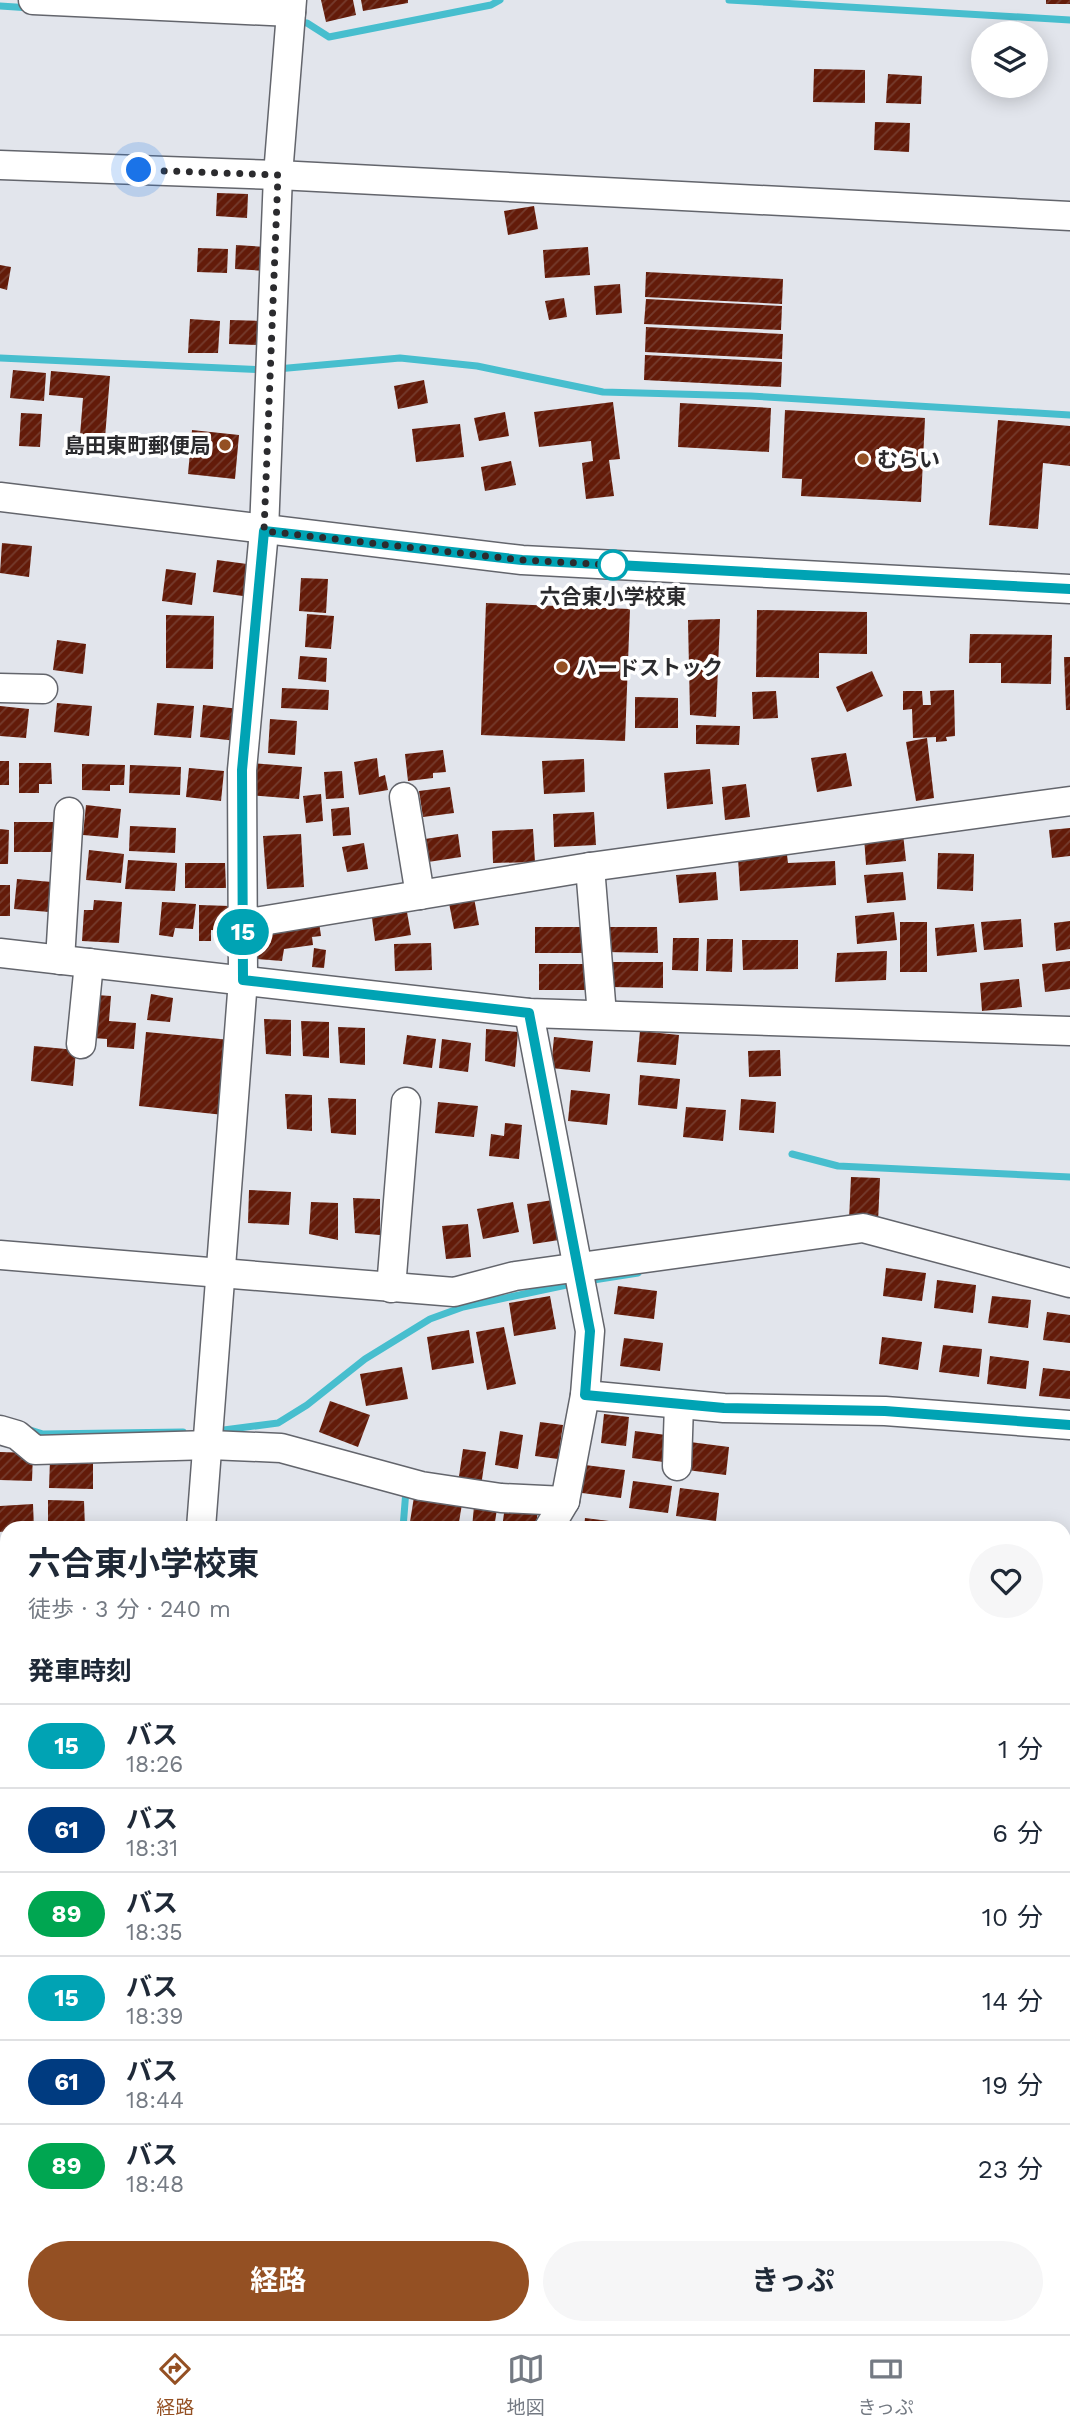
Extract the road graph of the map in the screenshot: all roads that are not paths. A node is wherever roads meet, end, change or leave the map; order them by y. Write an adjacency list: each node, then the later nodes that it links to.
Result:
1 (33, 0): 2 (street)
2 (291, 6): 4 (street)
3 (0, 165): 4 (street)
4 (278, 175): 5 (street); 7 (street)
5 (1070, 216)
6 (0, 497): 7 (street)
7 (264, 531): 8 (street); 16 (street)
8 (1070, 589)
9 (0, 688): 10 (street)
10 (43, 689)
11 (404, 797): 15 (street)
12 (1070, 801): 14 (street)
13 (69, 812): 18 (street)
14 (590, 867): 15 (street); 22 (street)
15 (420, 895): 16 (street)
16 (243, 924): 20 (street)
17 (0, 953): 18 (street)
18 (60, 960): 19 (street)
19 (89, 963): 20 (street); 24 (street)
20 (243, 980): 21 (street); 28 (street)
21 (529, 1013): 22 (street); 27 (street)
22 (601, 1015): 23 (street)
23 (1070, 1031)
24 (82, 1044)
25 (406, 1102): 30 (street)
26 (0, 1255): 28 (street)
27 (575, 1267): 29 (street); 30 (street); 31 (street)
28 (221, 1275): 30 (street); 35 (street)
29 (1070, 1283)
30 (391, 1288)
31 (585, 1395): 32 (street); 37 (street)
32 (679, 1404): 33 (street); 36 (street)
33 (1070, 1425)
34 (0, 1430): 35 (street)
35 (210, 1445): 37 (street); 38 (street)
36 (677, 1466)
37 (565, 1500): 39 (street)
38 (202, 1521)
39 (553, 1521)

